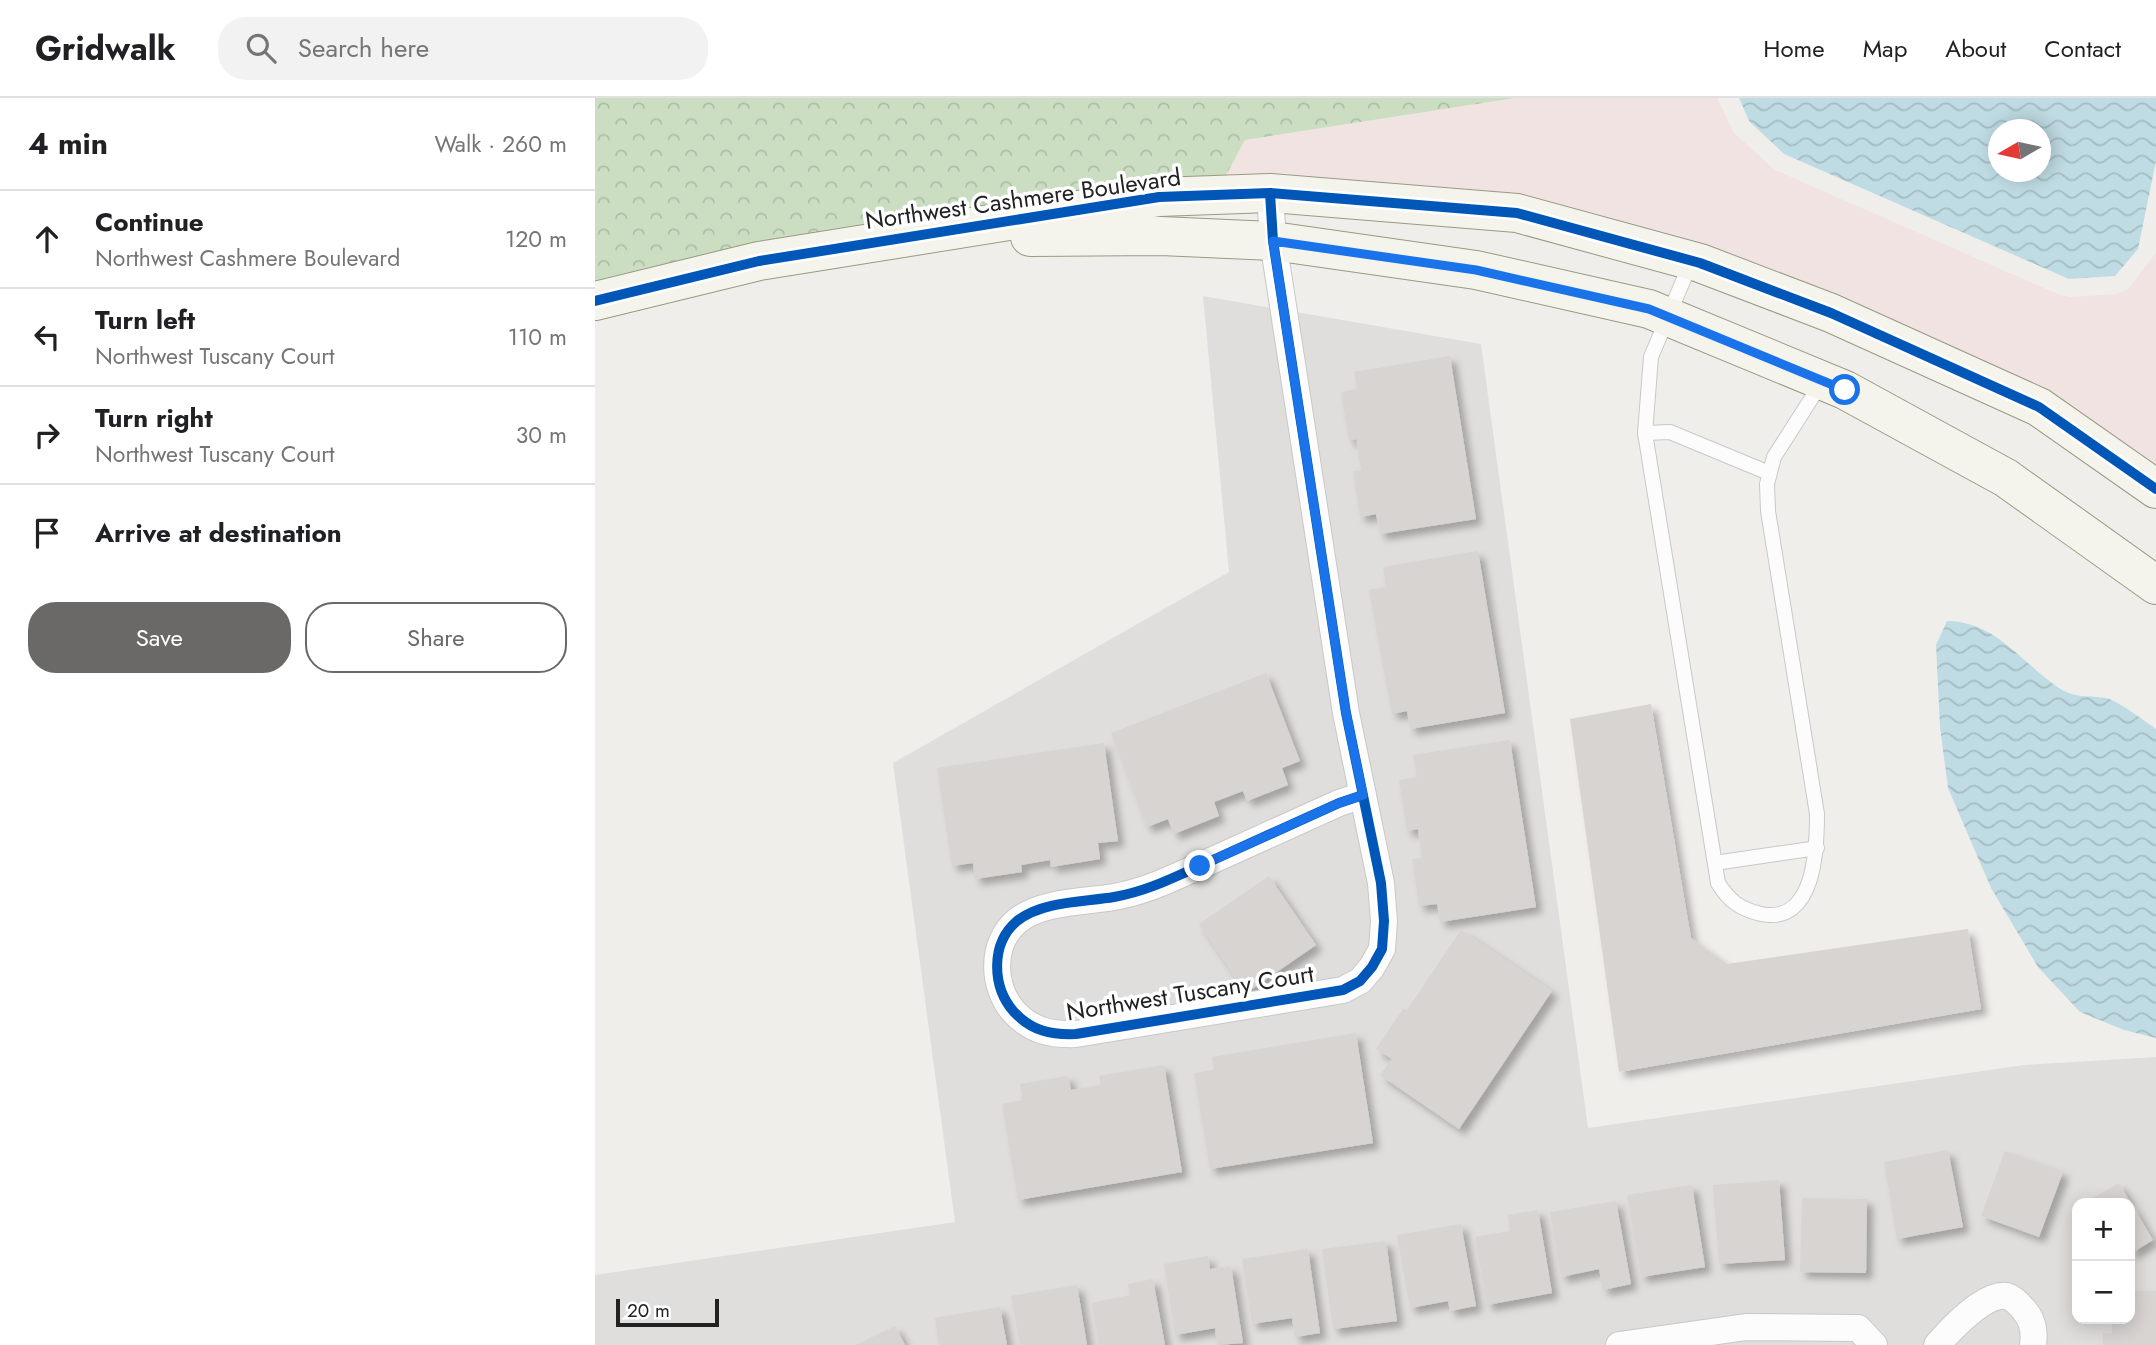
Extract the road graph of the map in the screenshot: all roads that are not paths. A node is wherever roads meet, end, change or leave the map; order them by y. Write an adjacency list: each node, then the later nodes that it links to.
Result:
1 (1270, 193): 2 (street, Northwest Cashmere Boulevard); 3 (street, Northwest Tuscany Court); 4 (street, Northwest Cashmere Boulevard)
2 (907, 236): 3 (street, Northwest Cashmere Boulevard); 5 (street, Northwest Cashmere Boulevard)
3 (1273, 241): 6 (street, Northwest Cashmere Boulevard); 12 (street, Northwest Tuscany Court)
4 (1691, 261): 6 (lane); 10 (street, Northwest Cashmere Boulevard)
5 (595, 302)
6 (1669, 317): 7 (street, Northwest Cashmere Boulevard); 8 (lane)
7 (1823, 381): 9 (lane); 11 (street, Northwest Cashmere Boulevard)
8 (1644, 433): 9 (lane); 14 (lane)
9 (1769, 473): 13 (lane)
10 (2156, 489)
11 (2156, 585)
12 (1363, 795): 12 (street, Northwest Tuscany Court)
13 (1817, 848): 14 (lane); 14 (lane)
14 (1715, 863)
15 (1619, 1345): 16 (street)
16 (1874, 1345)
17 (1937, 1345): 18 (street)
18 (2033, 1345)

